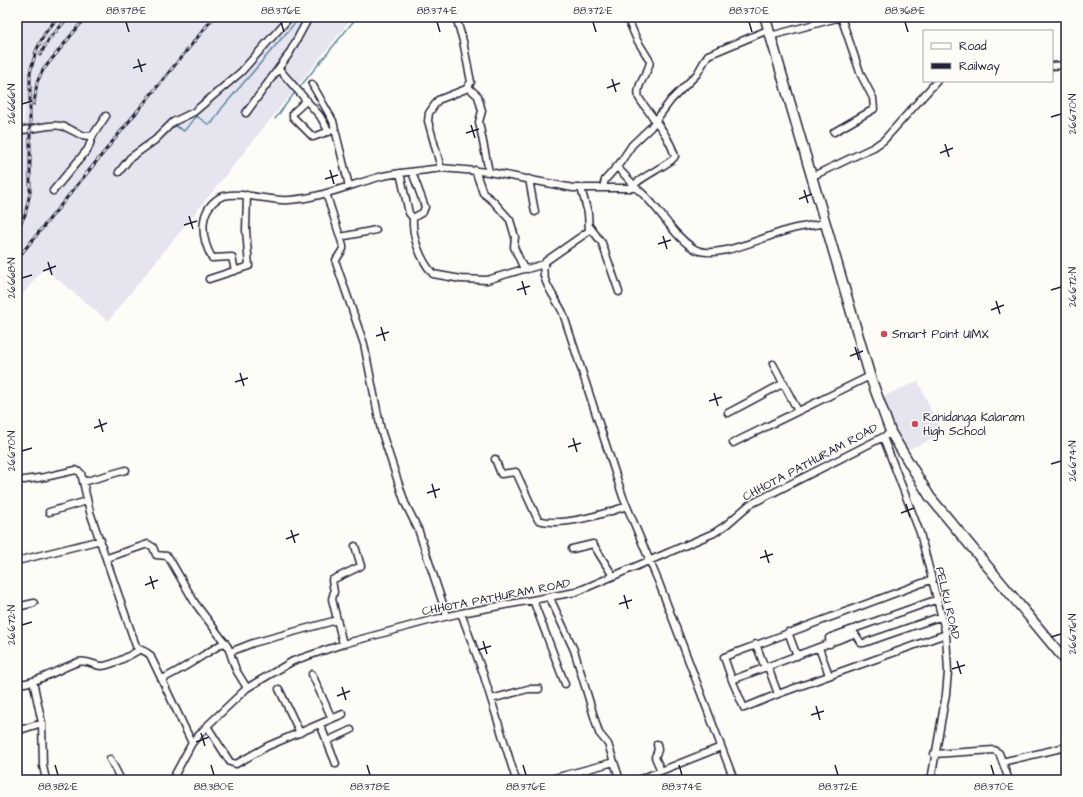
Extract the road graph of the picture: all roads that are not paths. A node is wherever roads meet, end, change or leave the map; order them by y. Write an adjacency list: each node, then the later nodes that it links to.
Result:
1 (290, 17): 25 (street)
2 (309, 17): 10 (street)
3 (456, 17): 13 (street)
4 (627, 17): 17 (street)
5 (765, 17): 7 (highway)
6 (841, 17): 7 (street); 20 (street)
7 (769, 33): 17 (street); 29 (highway)
8 (1066, 65): 9 (street)
9 (1053, 66)
10 (279, 69): 14 (street); 15 (street)
11 (937, 82): 29 (street)
12 (312, 84): 19 (street)
13 (468, 87): 23 (street); 27 (street)
14 (307, 100): 19 (street); 19 (street)
15 (246, 113)
16 (106, 116): 21 (street)
17 (656, 120): 22 (street); 32 (street)
18 (17, 130): 21 (street)
19 (332, 131): 31 (street)
20 (834, 132)
21 (93, 135): 35 (street)
22 (617, 167): 32 (street); 33 (street)
23 (441, 168): 24 (street); 26 (street)
24 (475, 170): 27 (street); 45 (street)
25 (119, 172)
26 (412, 172): 28 (street); 39 (street)
27 (489, 172): 30 (street)
28 (400, 173): 31 (street); 39 (street)
29 (812, 176): 40 (highway)
30 (529, 179): 34 (street); 38 (street)
31 (349, 186): 36 (street)
32 (633, 186): 33 (street); 40 (street)
33 (603, 187): 34 (street)
34 (581, 188): 41 (street)
35 (53, 191)
36 (326, 193): 37 (street); 43 (street)
37 (247, 195): 46 (street); 46 (street)
38 (535, 212)
39 (413, 218): 45 (street)
40 (826, 223): 50 (highway)
41 (590, 226): 44 (street); 48 (street)
42 (376, 230): 43 (street)
43 (340, 237): 77 (street)
44 (544, 264): 45 (street); 61 (street)
45 (524, 269)
46 (235, 271): 47 (street)
47 (209, 279)
48 (619, 292)
49 (773, 364): 51 (street)
50 (870, 376): 52 (street); 54 (highway)
51 (784, 383): 52 (street); 53 (street)
52 (798, 411): 55 (street)
53 (728, 413)
54 (887, 435): 67 (street, CHHOTA PATHURAM ROAD); 70 (street, PELKU ROAD); 90 (highway)
55 (733, 443)
56 (495, 459): 61 (street)
57 (126, 470): 59 (street)
58 (24, 480): 59 (street)
59 (83, 482): 60 (street)
60 (87, 501): 62 (street); 63 (street)
61 (626, 506): 67 (street)
62 (49, 512)
63 (101, 540): 66 (street); 68 (street)
64 (355, 546): 79 (street)
65 (572, 549): 69 (street)
66 (106, 558): 82 (street); 87 (street)
67 (649, 560): 69 (street, CHHOTA PATHURAM ROAD); 115 (street)
68 (17, 561)
69 (613, 576): 71 (street, CHHOTA PATHURAM ROAD)
70 (933, 579): 72 (street, PELKU ROAD); 80 (street)
71 (550, 598): 73 (street, CHHOTA PATHURAM ROAD); 120 (street)
72 (938, 599): 78 (street, PELKU ROAD); 85 (street)
73 (533, 600): 76 (street, CHHOTA PATHURAM ROAD); 98 (street)
74 (34, 602): 75 (street)
75 (17, 607)
76 (461, 613): 77 (street, CHHOTA PATHURAM ROAD); 103 (street)
77 (447, 616): 83 (street, CHHOTA PATHURAM ROAD)
78 (942, 616): 81 (street, PELKU ROAD); 85 (street)
79 (337, 620): 83 (street); 88 (street)
80 (788, 632): 84 (street); 89 (street)
81 (946, 634): 93 (street); 117 (street, PELKU ROAD)
82 (225, 642): 88 (street); 94 (street)
83 (343, 644): 99 (street, CHHOTA PATHURAM ROAD)
84 (756, 644): 91 (street); 95 (street)
85 (830, 644): 86 (street)
86 (819, 648): 89 (street); 93 (street)
87 (139, 650): 94 (street); 96 (street)
88 (230, 652): 99 (street)
89 (797, 656): 91 (street)
90 (1066, 661)
91 (766, 667): 95 (street); 102 (street)
92 (312, 674): 105 (street)
93 (829, 675): 102 (street)
94 (162, 679): 113 (street)
95 (732, 680): 102 (street)
96 (33, 681): 97 (street); 106 (street)
97 (17, 684)
98 (565, 684)
99 (247, 688): 108 (street, CHHOTA PATHURAM ROAD)
100 (280, 689): 111 (street)
101 (539, 689): 103 (street)
102 (778, 694)
103 (491, 699): 126 (street)
104 (343, 714): 105 (street)
105 (332, 719): 107 (street)
106 (42, 723): 110 (street); 123 (street)
107 (320, 724): 111 (street); 112 (street)
108 (207, 726): 111 (street); 113 (street, CHHOTA PATHURAM ROAD)
109 (351, 730): 112 (street)
110 (17, 731)
111 (300, 733)
112 (327, 741): 121 (street)
113 (192, 743): 125 (street, CHHOTA PATHURAM ROAD)
114 (657, 744): 122 (street)
115 (721, 747): 122 (street); 130 (street)
116 (1066, 747): 119 (street)
117 (934, 754): 119 (street); 131 (street, PELKU ROAD)
118 (110, 759): 124 (street)
119 (1002, 761): 132 (street)
120 (614, 762): 127 (street); 128 (street)
121 (336, 764)
122 (661, 771): 129 (street)
123 (46, 780)
124 (121, 780)
125 (172, 780)
126 (516, 780)
127 (547, 780)
128 (620, 780)
129 (638, 780)
130 (734, 780)
131 (931, 780)
132 (1009, 780)

